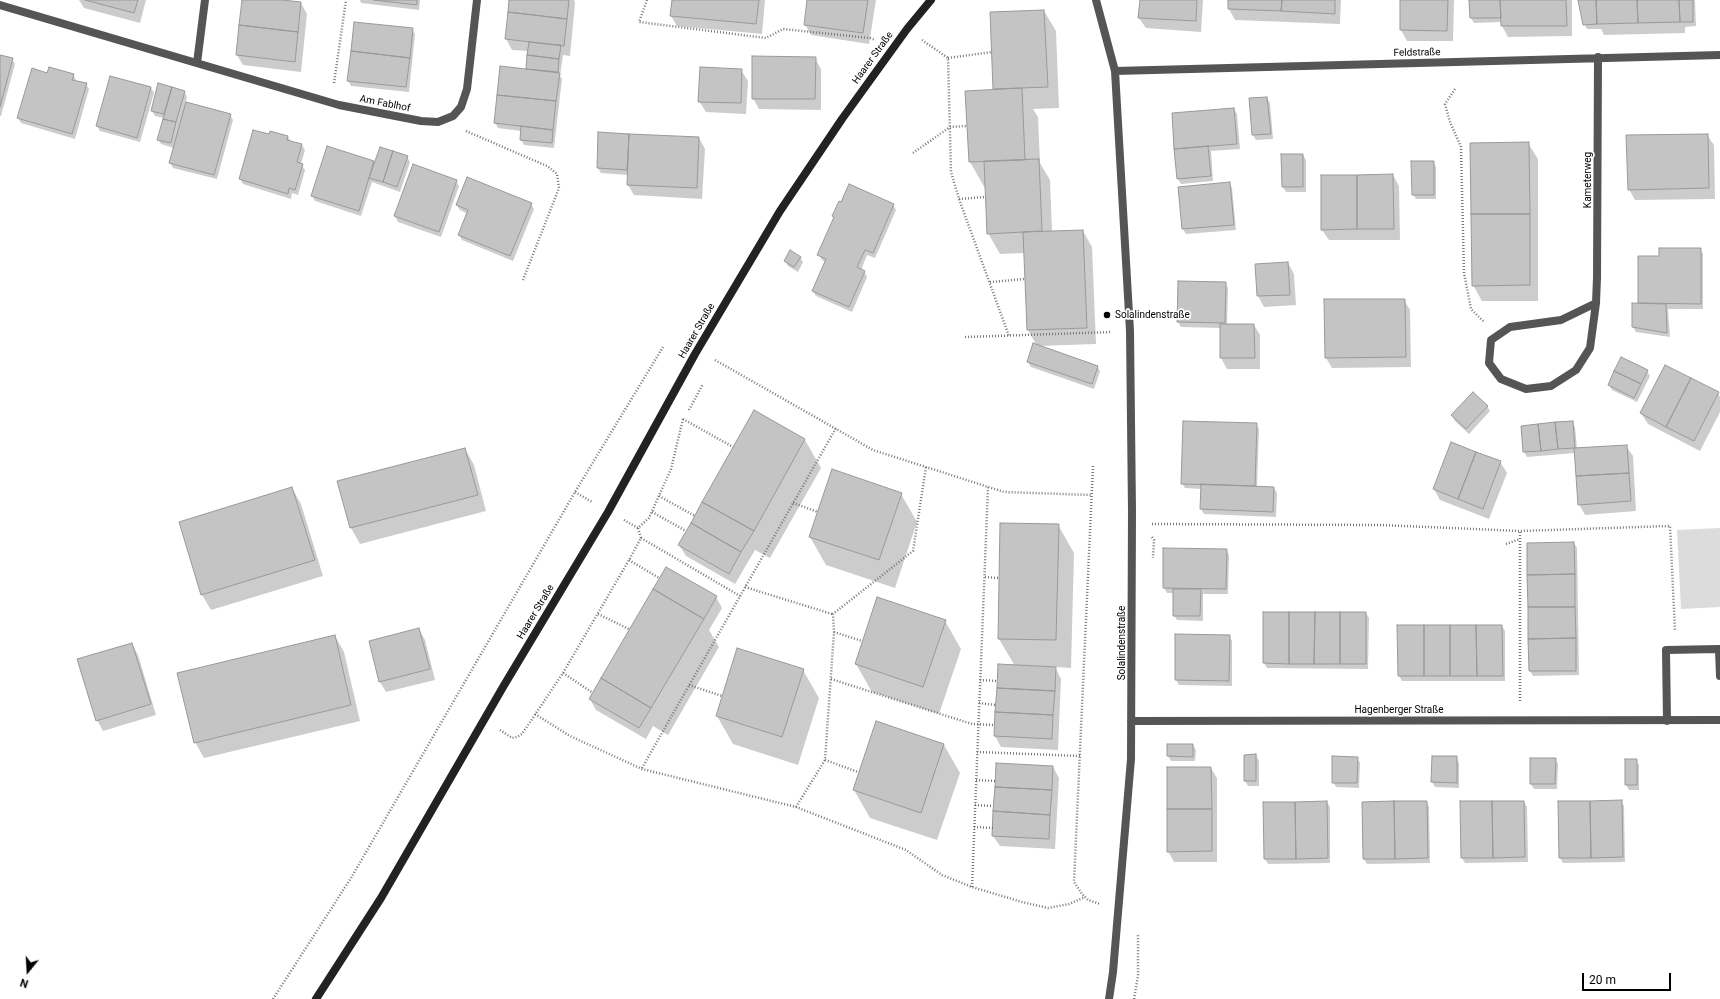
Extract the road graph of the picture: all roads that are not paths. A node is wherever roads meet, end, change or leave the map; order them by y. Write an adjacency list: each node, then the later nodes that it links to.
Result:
1 (205, 0): 8 (street)
2 (477, 0): 8 (street, Am Fablhof)
3 (931, 0): 15 (main road, Haarer Straße)
4 (1096, 0): 9 (street, Solalindenstraße)
5 (0, 5): 8 (street, Am Fablhof)
6 (1720, 55): 7 (street, Feldstraße)
7 (1598, 57): 9 (street, Feldstraße); 10 (street, Kameterweg)
8 (197, 63)
9 (1114, 71): 13 (street, Solalindenstraße)
10 (1596, 303): 10 (street, Kameterweg)
11 (1720, 676): 14 (street)
12 (1720, 720): 14 (street, Hagenberger Straße)
13 (1131, 721): 14 (street, Hagenberger Straße); 16 (street, Solalindenstraße)
14 (1667, 721)
15 (316, 999)
16 (1109, 999)

